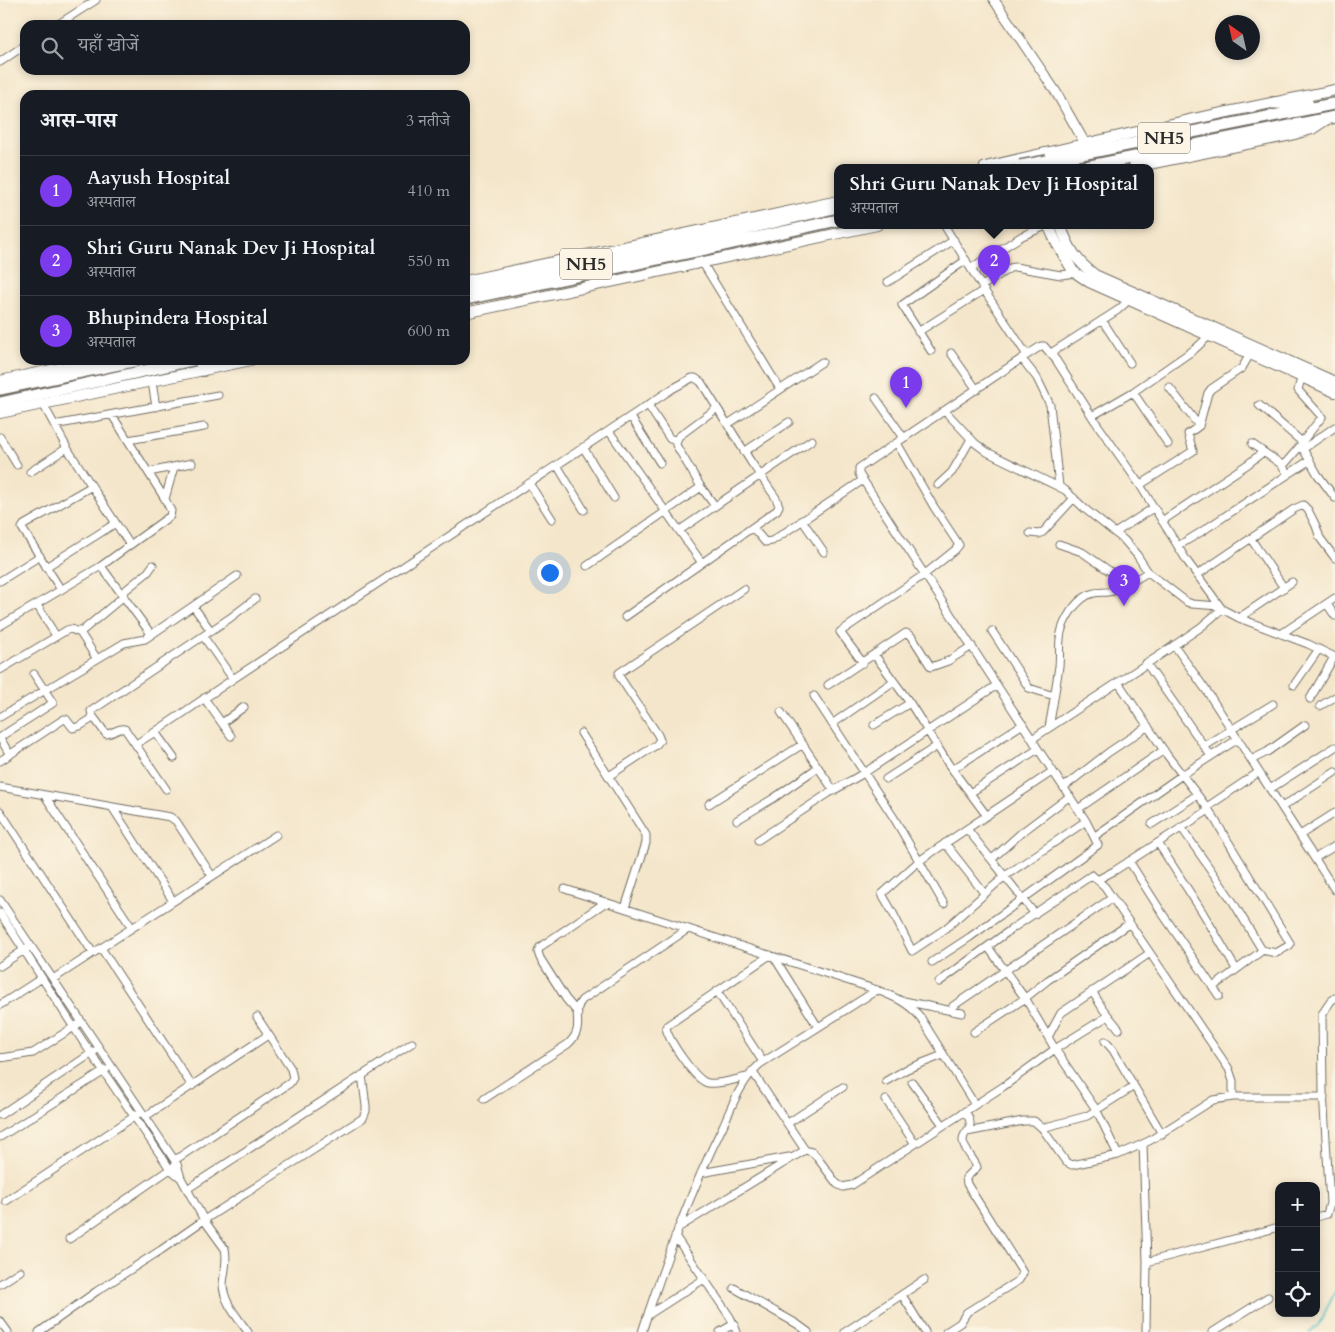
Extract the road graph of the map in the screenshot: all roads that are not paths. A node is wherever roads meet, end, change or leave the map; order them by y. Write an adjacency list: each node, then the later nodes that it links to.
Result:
1 (96, 0): 3 (street)
2 (994, 0): 10 (street)
3 (65, 20)
4 (20, 49): 5 (street)
5 (0, 62)
6 (1335, 90): 7 (main road)
7 (1273, 103): 8 (highway); 10 (main road)
8 (1334, 104): 13 (highway, NH5, bridge)
9 (1332, 118): 15 (highway, NH5); 16 (main road)
10 (1086, 145): 11 (main road)
11 (1033, 157): 12 (main road); 14 (main road)
12 (1022, 164)
13 (1026, 164)
14 (1036, 164)
15 (1101, 164)
16 (1149, 164)
17 (834, 202): 30 (main road)
18 (834, 208): 33 (highway, NH5)
19 (834, 221): 34 (highway, NH5)
20 (858, 229): 27 (main road)
21 (947, 229): 25 (street)
22 (1039, 229): 28 (street)
23 (1050, 229): 29 (main road)
24 (1062, 229): 54 (main road)
25 (954, 240): 26 (street); 31 (street)
26 (966, 260): 28 (street); 38 (street)
27 (702, 262): 36 (main road); 57 (street)
28 (971, 268): 32 (street)
29 (1076, 273): 32 (street); 35 (main road)
30 (470, 279)
31 (888, 282)
32 (983, 288): 38 (street); 44 (street)
33 (470, 290)
34 (470, 298)
35 (1129, 300): 37 (street); 39 (main road)
36 (470, 312)
37 (1102, 320): 42 (street); 46 (street)
38 (918, 332): 40 (street)
39 (1209, 336): 43 (main road); 59 (street)
40 (930, 352)
41 (952, 352): 58 (street)
42 (1051, 354): 44 (street); 72 (street)
43 (1250, 354): 51 (main road); 77 (street)
44 (1024, 357): 58 (street); 110 (street)
45 (822, 362): 57 (street)
46 (1130, 363)
47 (75, 365): 52 (main road)
48 (113, 365): 56 (highway)
49 (172, 365): 63 (highway)
50 (201, 365): 53 (main road)
51 (1304, 378): 60 (main road); 89 (street)
52 (0, 381)
53 (152, 382): 64 (main road); 67 (street)
54 (1335, 382)
55 (1169, 387): 77 (street)
56 (0, 389)
57 (780, 389): 75 (street)
58 (977, 390): 69 (street)
59 (1134, 392): 72 (street); 87 (street)
60 (1335, 392)
61 (218, 395): 67 (street)
62 (876, 398): 86 (street)
63 (0, 403)
64 (44, 404): 70 (main road); 76 (street)
65 (648, 405): 68 (street); 73 (street); 84 (street)
66 (1259, 405): 89 (street)
67 (156, 407): 71 (street)
68 (717, 408): 75 (street); 84 (street)
69 (945, 411): 82 (street); 86 (street)
70 (0, 413)
71 (112, 415): 76 (street); 83 (street)
72 (1092, 416): 108 (street)
73 (631, 417): 80 (street); 96 (street)
74 (789, 422): 92 (street)
75 (728, 424): 92 (street)
76 (54, 425): 91 (street)
77 (1199, 426): 108 (street)
78 (204, 427): 83 (street)
79 (1334, 429): 89 (street)
80 (609, 431): 90 (street); 119 (street)
81 (0, 437): 98 (street)
82 (971, 439): 107 (street); 110 (street)
83 (128, 440): 102 (street)
84 (677, 440): 111 (street)
85 (812, 440): 104 (street)
86 (901, 440): 105 (street); 141 (street)
87 (1168, 444)
88 (1252, 444): 93 (street)
89 (1302, 445): 94 (street); 99 (street)
90 (583, 447): 97 (street); 112 (street)
91 (67, 448): 101 (street); 109 (street)
92 (744, 452): 104 (street)
93 (1263, 452): 99 (street); 122 (street)
94 (1310, 460): 103 (street); 114 (street)
95 (192, 463): 100 (street)
96 (660, 463)
97 (557, 465): 106 (street); 118 (street)
98 (17, 466)
99 (1283, 466): 103 (street)
100 (174, 467): 102 (street); 115 (street)
101 (30, 472)
102 (148, 472): 115 (street)
103 (1288, 474): 131 (street)
104 (761, 476): 116 (street); 124 (street)
105 (862, 480): 121 (street); 141 (street)
106 (530, 483): 120 (street); 178 (street)
107 (938, 485)
108 (1140, 485): 117 (street)
109 (92, 486): 123 (street); 133 (street)
110 (1059, 486): 113 (street)
111 (701, 487): 116 (street); 119 (street)
112 (614, 498)
113 (1074, 498): 126 (street); 127 (street)
114 (1335, 498)
115 (165, 499): 130 (street)
116 (715, 506): 125 (street)
117 (1153, 508): 122 (street); 127 (street)
118 (584, 510)
119 (666, 511): 125 (street); 138 (street)
120 (552, 519)
121 (802, 520): 124 (street); 132 (street)
122 (1162, 521): 131 (street)
123 (116, 523): 130 (street); 139 (street)
124 (753, 528): 135 (street)
125 (680, 530): 135 (street)
126 (1030, 532)
127 (1115, 533): 140 (street)
128 (1251, 539): 134 (street); 142 (street); 147 (street)
129 (1059, 544): 145 (street)
130 (130, 545): 137 (street)
131 (1178, 546): 142 (street)
132 (824, 552)
133 (40, 556): 139 (street); 144 (street)
134 (1335, 558)
135 (702, 563): 158 (street)
136 (153, 565): 150 (street)
137 (101, 566): 149 (street); 150 (street)
138 (587, 566)
139 (46, 567): 149 (street)
140 (1148, 572): 145 (street); 156 (street)
141 (924, 574): 169 (street); 174 (street)
142 (1197, 574): 156 (street)
143 (237, 576): 155 (street)
144 (0, 581)
145 (1127, 581): 186 (street)
146 (1292, 582): 147 (street)
147 (1284, 588): 159 (street)
148 (744, 589): 231 (street)
149 (62, 590): 154 (street)
150 (123, 594): 163 (street); 164 (street)
151 (1335, 598): 153 (street)
152 (255, 599): 161 (street)
153 (1327, 604): 157 (street); 165 (street)
154 (37, 605): 160 (street); 166 (street)
155 (193, 606): 161 (street); 164 (street)
156 (1220, 607): 159 (street); 168 (street)
157 (1335, 616)
158 (625, 617)
159 (1239, 618): 165 (street)
160 (0, 626)
161 (211, 631): 167 (street)
162 (992, 631): 186 (street)
163 (79, 632): 166 (street); 173 (street)
164 (151, 634): 173 (street)
165 (1282, 634): 170 (street)
166 (56, 636): 176 (street)
167 (203, 636): 178 (street); 196 (street)
168 (1174, 645): 175 (street); 204 (street)
169 (972, 646): 171 (street); 181 (street)
170 (1319, 649): 172 (street); 182 (street)
171 (874, 654): 174 (street); 179 (street)
172 (1334, 657): 189 (street)
173 (97, 659): 184 (street)
174 (863, 663): 183 (street)
175 (1146, 663): 180 (street); 215 (street)
176 (0, 670)
177 (34, 674): 184 (street)
178 (233, 679): 188 (street)
179 (894, 681): 190 (street); 198 (street)
180 (1118, 682): 202 (street); 203 (street)
181 (997, 685): 199 (street); 205 (street)
182 (1294, 685)
183 (828, 686)
184 (44, 690): 195 (street); 209 (street)
185 (814, 696): 198 (street)
186 (1054, 696): 203 (street)
187 (1335, 697): 192 (street)
188 (204, 698): 197 (street); 206 (street)
189 (1310, 699)
190 (910, 703): 200 (street); 205 (street)
191 (1274, 704): 204 (street)
192 (1320, 706)
193 (244, 707): 197 (street)
194 (781, 712): 213 (street)
195 (0, 717)
196 (94, 718): 212 (street); 219 (street)
197 (222, 723): 208 (street)
198 (832, 724): 229 (street)
199 (1023, 724): 210 (street); 225 (street)
200 (874, 725)
201 (1305, 725): 222 (street)
202 (1148, 726): 218 (street); 234 (street)
203 (1049, 727): 210 (street)
204 (1231, 730): 211 (street); 215 (street)
205 (928, 731): 214 (street); 229 (street)
206 (155, 732): 212 (street); 221 (street)
207 (581, 733): 231 (street)
208 (230, 736)
209 (0, 737): 219 (street)
210 (1032, 739): 217 (street)
211 (1238, 739): 220 (street); 222 (street)
212 (136, 744): 236 (street)
213 (803, 744): 224 (street); 242 (street)
214 (937, 746): 225 (street); 232 (street)
215 (1205, 746): 220 (street)
216 (1335, 747): 235 (street)
217 (1038, 749): 226 (street); 238 (street)
218 (1164, 750): 230 (street); 245 (street)
219 (10, 755): 223 (street)
220 (1211, 756): 230 (street)
221 (174, 758)
222 (1251, 760): 227 (street)
223 (0, 762)
224 (817, 768): 237 (street); 250 (street)
225 (953, 769): 238 (street)
226 (1053, 770): 234 (street); 249 (street)
227 (1259, 772): 235 (street); 246 (street)
228 (1335, 772): 244 (street)
229 (864, 773): 237 (street); 264 (street)
230 (1182, 775): 239 (street); 257 (street)
231 (608, 776): 279 (street)
232 (886, 779)
233 (0, 787): 240 (street)
234 (1064, 787): 241 (street)
235 (1270, 789): 244 (street)
236 (166, 790)
237 (834, 791): 258 (street)
238 (970, 793): 249 (street)
239 (1197, 795): 246 (street); 252 (street)
240 (45, 796): 243 (street); 283 (street)
241 (1070, 796): 245 (street); 263 (street)
242 (710, 804)
243 (112, 807): 266 (street); 276 (street)
244 (1282, 807): 256 (street)
245 (1078, 809): 251 (street)
246 (1208, 809): 253 (street); 289 (street)
247 (0, 811): 290 (street)
248 (1335, 813): 256 (street)
249 (987, 816): 254 (street)
250 (737, 820)
251 (1086, 820): 257 (street); 267 (street)
252 (1152, 824)
253 (1181, 827): 260 (street); 289 (street)
254 (967, 829): 259 (street); 263 (street)
255 (276, 835): 266 (street)
256 (1300, 835): 262 (street)
257 (1094, 836): 273 (street)
258 (758, 840)
259 (945, 843): 264 (street); 272 (street)
260 (1158, 843): 265 (street); 295 (street)
261 (1335, 846): 262 (street)
262 (1315, 858): 269 (street)
263 (992, 859): 267 (street)
264 (919, 861): 272 (street); 278 (street)
265 (1129, 861): 268 (street); 300 (street)
266 (212, 876): 276 (street)
267 (1005, 876): 272 (street); 273 (street)
268 (1098, 880): 274 (street); 281 (street)
269 (1333, 882): 271 (street)
270 (566, 889): 277 (street)
271 (1335, 890)
272 (984, 893)
273 (1023, 898): 281 (street); 293 (street)
274 (1112, 898): 282 (street); 296 (street)
275 (0, 900): 285 (street)
276 (173, 901): 283 (street)
277 (606, 902): 279 (street); 310 (street)
278 (944, 904)
279 (625, 908): 284 (street)
280 (0, 914): 288 (street)
281 (1035, 914): 286 (street)
282 (1130, 923): 291 (street); 306 (street)
283 (132, 928): 287 (street)
284 (688, 929): 292 (street); 310 (street)
285 (32, 945): 288 (street); 298 (street)
286 (988, 947): 296 (street); 299 (street)
287 (101, 948): 290 (street); 335 (street)
288 (24, 950): 294 (street); 297 (street)
289 (1263, 950): 295 (street)
290 (93, 953): 298 (street)
291 (1150, 953): 303 (street); 338 (street)
292 (772, 956): 301 (street); 302 (street); 316 (street)
293 (932, 962)
294 (0, 966)
295 (1236, 969): 300 (street)
296 (1005, 970): 306 (street); 309 (street)
297 (42, 978): 308 (street); 315 (street)
298 (53, 979): 314 (street)
299 (939, 982)
300 (1213, 987): 304 (street)
301 (877, 990): 307 (street); 316 (street)
302 (717, 991): 328 (street); 331 (street)
303 (1092, 991): 312 (street); 320 (street)
304 (1219, 996)
305 (1335, 998): 339 (street)
306 (1024, 999): 318 (street); 320 (street)
307 (901, 1000): 311 (street); 326 (street)
308 (0, 1005)
309 (953, 1006)
310 (578, 1013): 340 (street)
311 (962, 1013)
312 (1108, 1016): 317 (street); 323 (street)
313 (256, 1017): 319 (street)
314 (81, 1022): 315 (street); 324 (street)
315 (74, 1027): 325 (street); 327 (street)
316 (818, 1027): 328 (street)
317 (1119, 1029)
318 (974, 1032)
319 (268, 1035): 335 (street); 360 (street)
320 (1048, 1037): 323 (street)
321 (1106, 1041): 336 (street)
322 (412, 1043): 332 (street)
323 (1055, 1048): 342 (street); 344 (street)
324 (98, 1049): 325 (street); 329 (street)
325 (92, 1054): 330 (street); 345 (street)
326 (943, 1055): 333 (street); 342 (street)
327 (0, 1058)
328 (763, 1062): 331 (street)
329 (111, 1067): 330 (street); 346 (street)
330 (104, 1072): 347 (street); 353 (street)
331 (749, 1074): 348 (street); 362 (street)
332 (362, 1075): 364 (street); 367 (street)
333 (886, 1081)
334 (912, 1082): 349 (street)
335 (192, 1086): 346 (street)
336 (1134, 1086): 344 (street); 352 (street)
337 (843, 1087): 348 (street)
338 (1233, 1097): 339 (street); 352 (street)
339 (1324, 1097): 359 (street)
340 (484, 1099)
341 (886, 1100): 354 (street)
342 (975, 1105): 343 (street)
343 (965, 1111): 349 (street); 351 (street)
344 (1097, 1111): 350 (street); 357 (street)
345 (0, 1114)
346 (144, 1114): 347 (street); 360 (street)
347 (135, 1116): 361 (street); 365 (street)
348 (788, 1123): 356 (street)
349 (943, 1126): 354 (street)
350 (1042, 1128): 351 (street); 357 (street)
351 (967, 1132): 394 (street)
352 (1162, 1134): 355 (street)
353 (0, 1137)
354 (915, 1144): 356 (street)
355 (1143, 1144): 357 (street); 372 (street)
356 (806, 1150): 358 (street)
357 (1118, 1155)
358 (795, 1156): 362 (street); 368 (street)
359 (1332, 1158): 366 (street)
360 (176, 1162): 361 (street); 363 (street)
361 (170, 1169): 363 (street); 371 (street)
362 (701, 1173): 368 (street)
363 (181, 1178): 364 (street)
364 (187, 1189): 367 (street)
365 (6, 1202)
366 (1320, 1216)
367 (204, 1220): 384 (street); 386 (street)
368 (678, 1228): 370 (street)
369 (1275, 1228): 372 (street)
370 (675, 1236): 374 (street); 380 (street)
371 (69, 1239)
372 (1147, 1262): 395 (street)
373 (20, 1271): 376 (street)
374 (704, 1279): 380 (street); 382 (street)
375 (924, 1280): 378 (street)
376 (0, 1284)
377 (734, 1288): 383 (street)
378 (902, 1294): 392 (street); 393 (street)
379 (1268, 1297): 396 (street)
380 (648, 1315): 387 (street)
381 (0, 1321): 385 (street)
382 (734, 1324): 388 (street); 389 (street)
383 (801, 1326): 390 (street); 391 (street)
384 (245, 1331)
385 (8, 1332)
386 (39, 1332)
387 (642, 1332)
388 (720, 1332)
389 (737, 1332)
390 (792, 1332)
391 (808, 1332)
392 (845, 1332)
393 (925, 1332)
394 (946, 1332)
395 (1146, 1332)
396 (1213, 1332)

